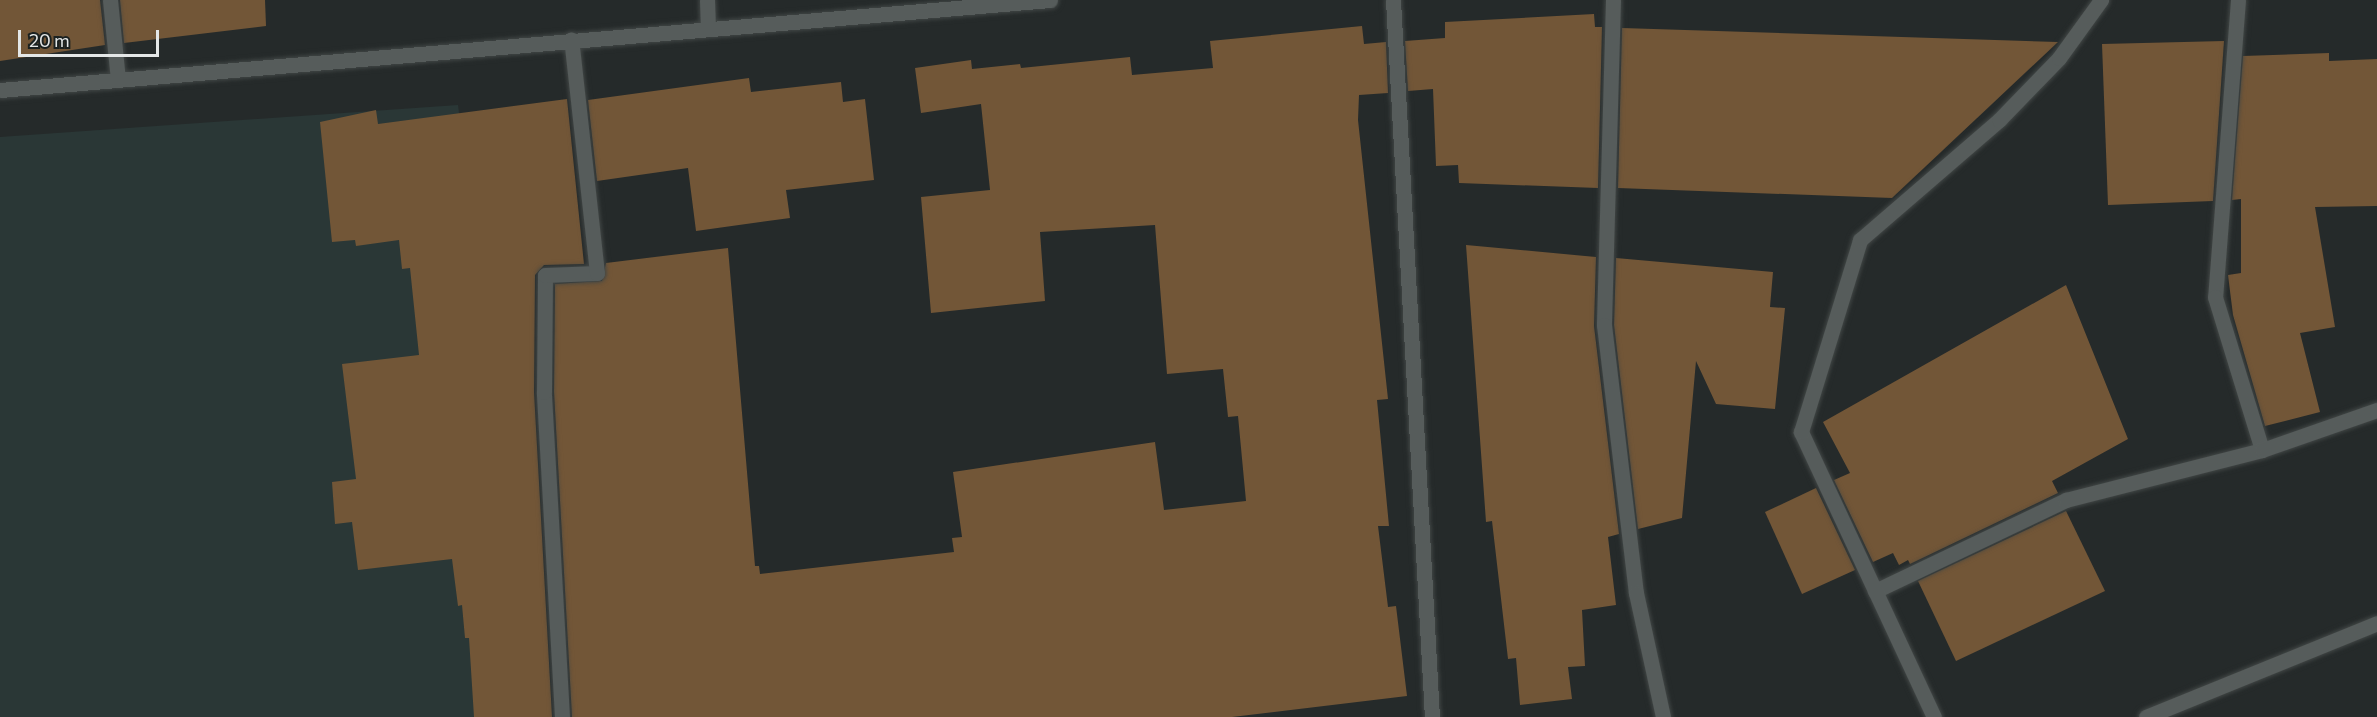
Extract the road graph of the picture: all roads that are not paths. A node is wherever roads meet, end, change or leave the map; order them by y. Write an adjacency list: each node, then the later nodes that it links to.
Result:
1 (110, 0): 11 (street)
2 (707, 0): 9 (street)
3 (1045, 0): 4 (street); 9 (street)
4 (1050, 0)
5 (1393, 0): 18 (street)
6 (1613, 0): 19 (street)
7 (2101, 0): 15 (street)
8 (2238, 0): 14 (street)
9 (708, 27): 10 (street)
10 (572, 39): 11 (street); 17 (street)
11 (118, 80): 12 (street)
12 (0, 90)
13 (2377, 410): 14 (street)
14 (2262, 450): 15 (street)
15 (1875, 591): 20 (street)
16 (2377, 623): 21 (street)
17 (562, 717)
18 (1432, 717)
19 (1663, 717)
20 (1934, 717)
21 (2146, 717)

